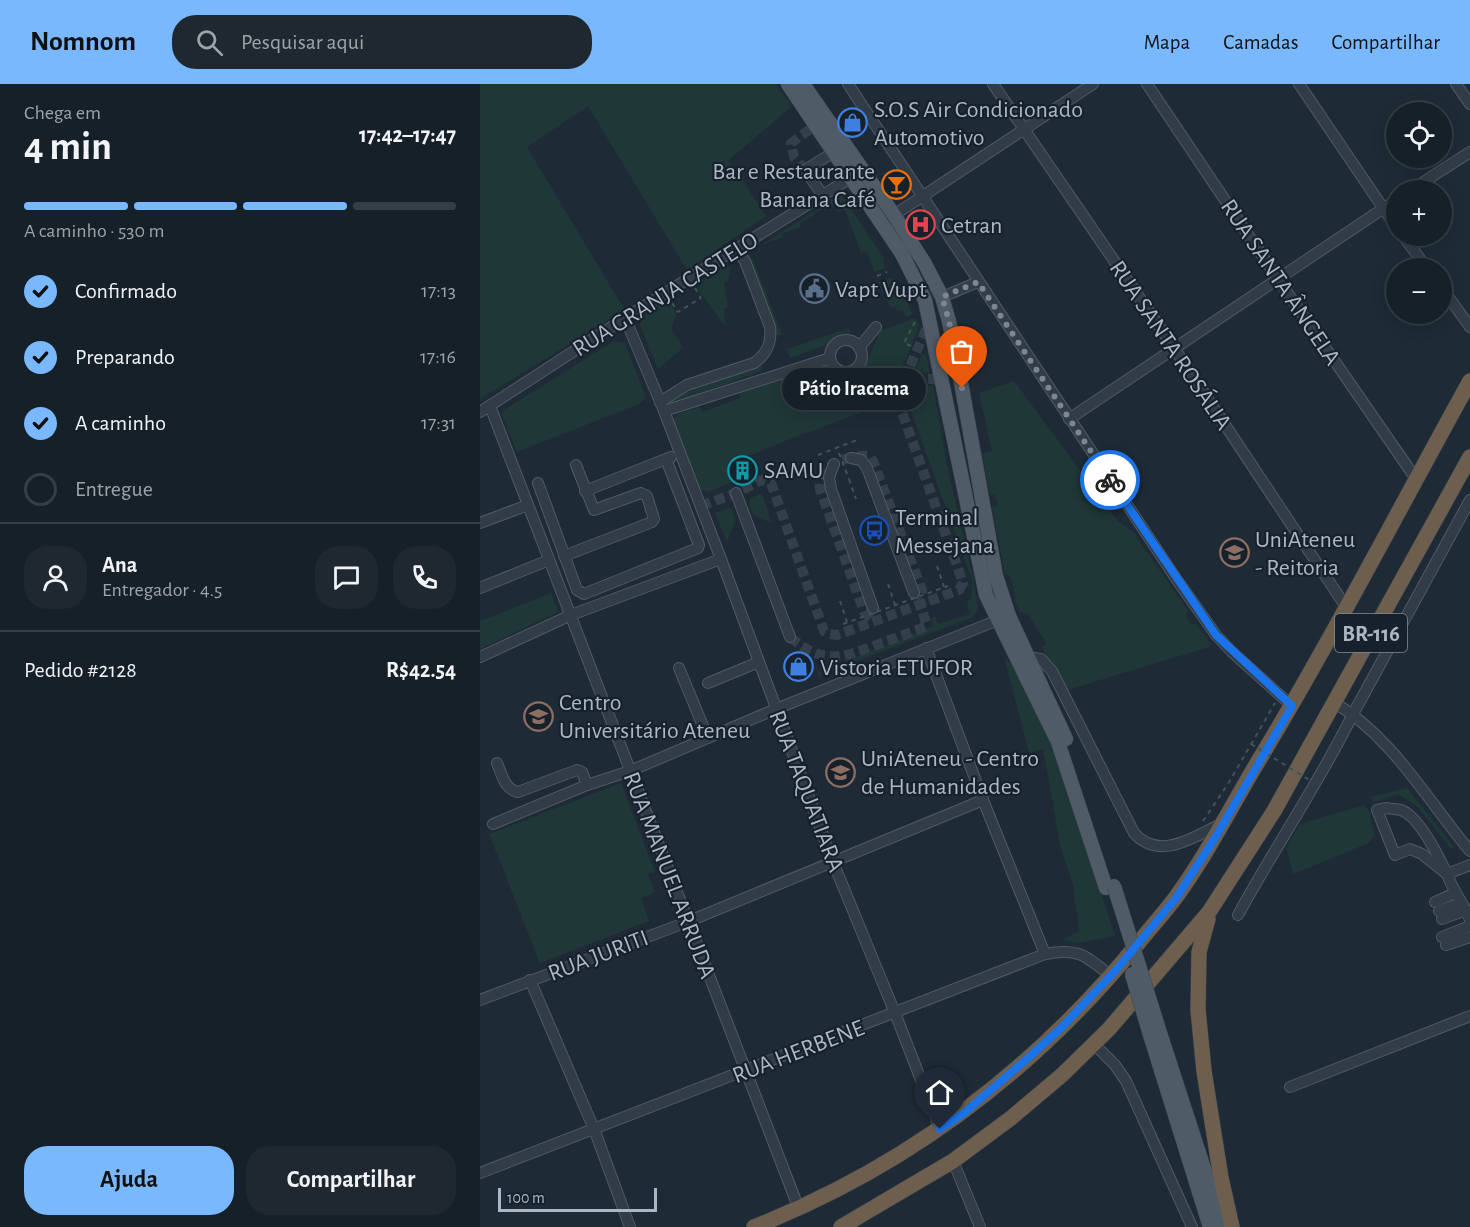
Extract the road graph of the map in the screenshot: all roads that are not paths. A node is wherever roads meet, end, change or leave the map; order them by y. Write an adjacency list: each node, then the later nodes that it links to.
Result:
1 (788, 84): 11 (main road)
2 (803, 84): 20 (main road)
3 (848, 84): 16 (street)
4 (993, 84): 10 (street, RUA SANTA ROSÁLIA)
5 (1092, 84): 10 (street)
6 (1147, 84): 22 (street, RUA SANTA ÂNGELA)
7 (1299, 84): 18 (street)
8 (1456, 84): 9 (street)
9 (1470, 104)
10 (1023, 130): 16 (street); 30 (street, RUA SANTA ROSÁLIA)
11 (834, 152): 13 (main road); 15 (street)
12 (1470, 152): 14 (street)
13 (852, 177): 15 (street, RUA GRANJA CASTELO); 58 (main road)
14 (1427, 180)
15 (822, 195): 21 (street, RUA GRANJA CASTELO)
16 (922, 197): 20 (street); 23 (street)
17 (1386, 207): 18 (street)
18 (1383, 209): 19 (street); 22 (street)
19 (1386, 213)
20 (894, 215): 24 (main road)
21 (737, 249): 26 (street, RUA GRANJA CASTELO); 34 (street)
22 (1278, 279): 30 (street); 43 (street, RUA SANTA ÂNGELA)
23 (978, 282): 24 (street); 36 (street)
24 (942, 297): 58 (main road)
25 (1452, 302): 28 (street)
26 (625, 318): 33 (street, RUA GRANJA CASTELO); 34 (street, RUA TAQUATIARA)
27 (876, 327): 29 (street)
28 (1470, 327)
29 (859, 348): 31 (street); 31 (street)
30 (1173, 348): 36 (street); 55 (street, RUA SANTA ROSÁLIA)
31 (830, 358): 34 (street)
32 (1470, 381): 43 (highway, BR-116)
33 (490, 406): 35 (street, RUA GRANJA CASTELO); 48 (street, RUA MANUEL ARRUDA)
34 (662, 407): 37 (street, RUA TAQUATIARA)
35 (480, 412)
36 (1069, 418): 67 (street)
37 (680, 453): 40 (street); 51 (street, RUA TAQUATIARA)
38 (1470, 457): 66 (highway, BR-116)
39 (851, 458): 54 (street)
40 (666, 459): 45 (street); 50 (street)
41 (834, 464): 56 (street)
42 (576, 465): 45 (street)
43 (1416, 479): 55 (highway, BR-116)
44 (538, 483): 50 (street)
45 (585, 491): 50 (street)
46 (736, 493): 59 (street)
47 (1470, 500): 69 (street)
48 (528, 505): 49 (street); 52 (street, RUA MANUEL ARRUDA)
49 (480, 523)
50 (564, 556)
51 (721, 559): 57 (street); 63 (street, RUA TAQUATIARA)
52 (549, 560): 53 (street); 57 (street, RUA MANUEL ARRUDA)
53 (480, 588)
54 (914, 593)
55 (1346, 607): 67 (highway, BR-116)
56 (873, 608)
57 (571, 615): 61 (street); 72 (street, RUA MANUEL ARRUDA)
58 (1003, 618): 60 (street); 62 (main road); 81 (main road)
59 (790, 638)
60 (926, 648): 68 (street); 74 (street)
61 (480, 657)
62 (1028, 657): 75 (street); 81 (main road)
63 (759, 662): 65 (street); 68 (street, RUA TAQUATIARA)
64 (679, 668): 70 (street)
65 (708, 683)
66 (1333, 702): 69 (street); 83 (highway, BR-116)
67 (1292, 706): 75 (highway, BR-116)
68 (776, 709): 70 (street); 78 (street, RUA TAQUATIARA)
69 (1353, 714): 77 (street); 84 (street)
70 (708, 738): 72 (street)
71 (497, 763): 73 (street)
72 (630, 771): 73 (street); 85 (street, RUA MANUEL ARRUDA)
73 (587, 785): 76 (street)
74 (983, 800): 78 (street, RUA JURITI); 88 (street)
75 (1223, 823): 89 (highway, BR-116)
76 (493, 824)
77 (1470, 851)
78 (833, 862): 85 (street, RUA JURITI); 92 (street, RUA TAQUATIARA)
79 (1470, 865): 80 (street)
80 (1447, 874): 80 (street); 82 (street)
81 (1110, 887): 94 (main road, bridge)
82 (1463, 904): 82 (street)
83 (1209, 912): 95 (highway, BR-116); 110 (highway)
84 (1238, 915)
85 (687, 921): 90 (street, RUA JURITI); 96 (street, RUA MANUEL ARRUDA)
86 (1470, 927): 87 (street)
87 (1470, 937)
88 (1045, 954): 89 (street, RUA HERBENE); 92 (street, RUA HERBENE)
89 (1112, 975): 98 (highway, BR-116)
90 (530, 980): 91 (street, RUA JURITI); 99 (street)
91 (480, 1000)
92 (895, 1013): 96 (street, RUA HERBENE); 98 (street, RUA TAQUATIARA)
93 (1470, 1016): 97 (street)
94 (1156, 1037): 108 (main road); 109 (main road)
95 (1094, 1044): 100 (highway, BR-116); 107 (street)
96 (745, 1072): 99 (street, RUA HERBENE); 102 (street, RUA MANUEL ARRUDA)
97 (1290, 1087)
98 (940, 1129): 102 (highway, BR-116)
99 (594, 1130): 101 (street, RUA HERBENE); 103 (street)
100 (953, 1161): 105 (highway, BR-116); 106 (street)
101 (480, 1173)
102 (799, 1209): 104 (highway, BR-116)
103 (630, 1227)
104 (754, 1227)
105 (841, 1227)
106 (980, 1227)
107 (1192, 1227)
108 (1210, 1227)
109 (1223, 1227)
110 (1232, 1227)

